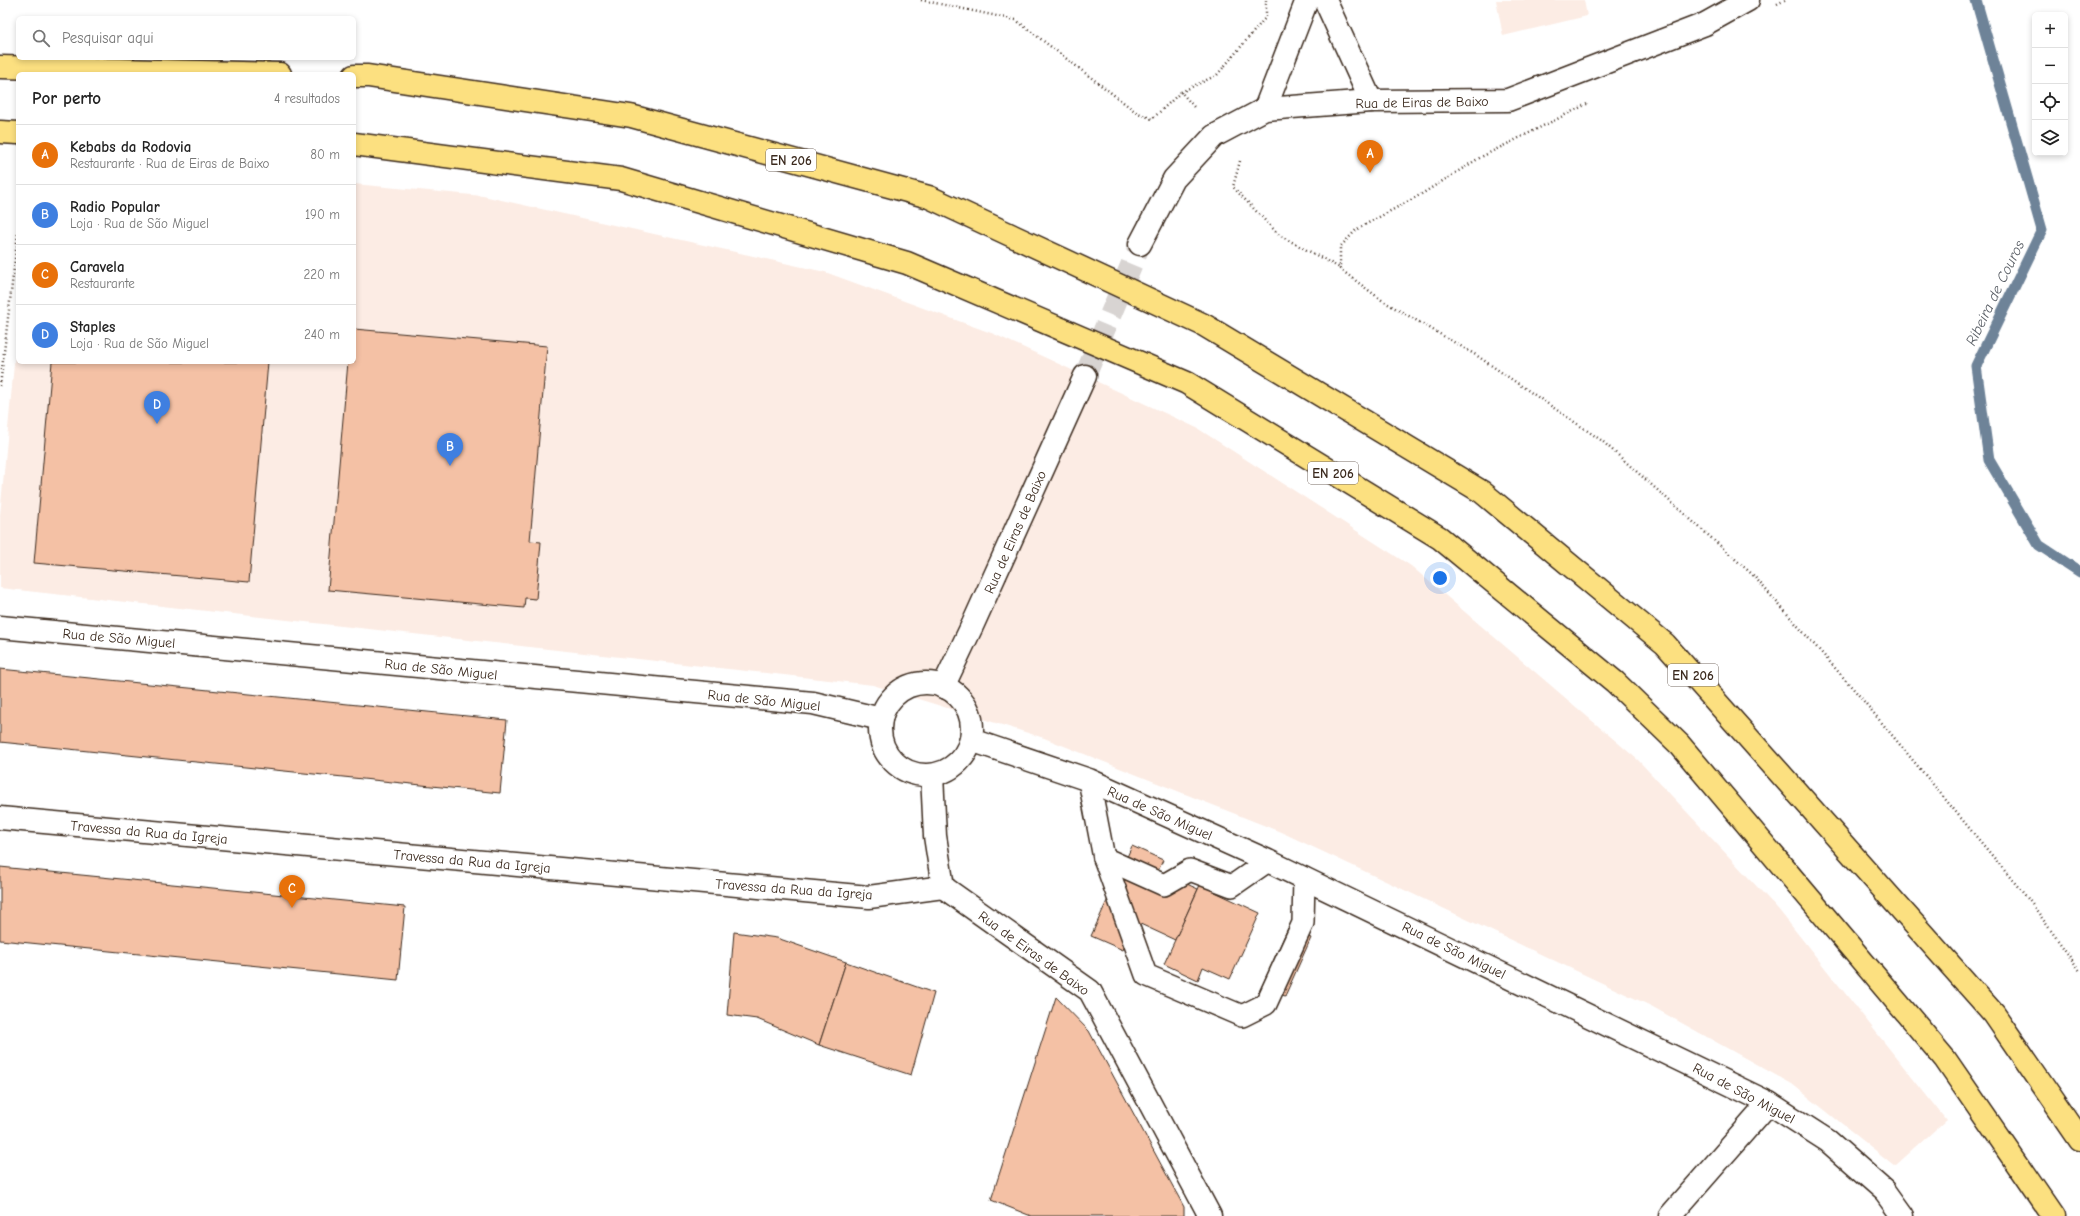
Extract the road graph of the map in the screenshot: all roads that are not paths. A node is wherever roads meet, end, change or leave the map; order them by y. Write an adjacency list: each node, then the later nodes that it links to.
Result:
1 (1307, 0): 8 (street)
2 (1325, 0): 7 (street)
3 (1748, 0): 7 (street, Rua de Eiras de Baixo)
4 (0, 67): 5 (highway)
5 (200, 72)
6 (356, 76): 26 (highway, EN 206)
7 (1371, 101): 8 (street, Rua de Eiras de Baixo)
8 (1266, 109): 12 (street, Rua de Eiras de Baixo)
9 (0, 132): 10 (highway)
10 (16, 133)
11 (356, 144): 30 (highway, EN 206)
12 (1140, 244)
13 (1085, 376): 15 (street, Rua de Eiras de Baixo)
14 (0, 627): 16 (street, Rua de São Miguel)
15 (943, 686): 16 (street); 17 (street)
16 (881, 719): 18 (street)
17 (971, 740): 18 (street); 19 (street, Rua de São Miguel)
18 (932, 775): 24 (street)
19 (1089, 780): 21 (lane); 22 (street, Rua de São Miguel)
20 (0, 818): 24 (street, Travessa da Rua da Igreja)
21 (1104, 858): 22 (lane); 23 (lane)
22 (1268, 861): 23 (street, Rua de São Miguel)
23 (1304, 878): 25 (street, Rua de São Miguel)
24 (943, 887): 27 (street, Rua de Eiras de Baixo)
25 (1769, 1103): 28 (street); 29 (street, Rua de São Miguel)
26 (2080, 1139)
27 (1210, 1216)
28 (1670, 1216)
29 (1903, 1216)
30 (2053, 1216)

